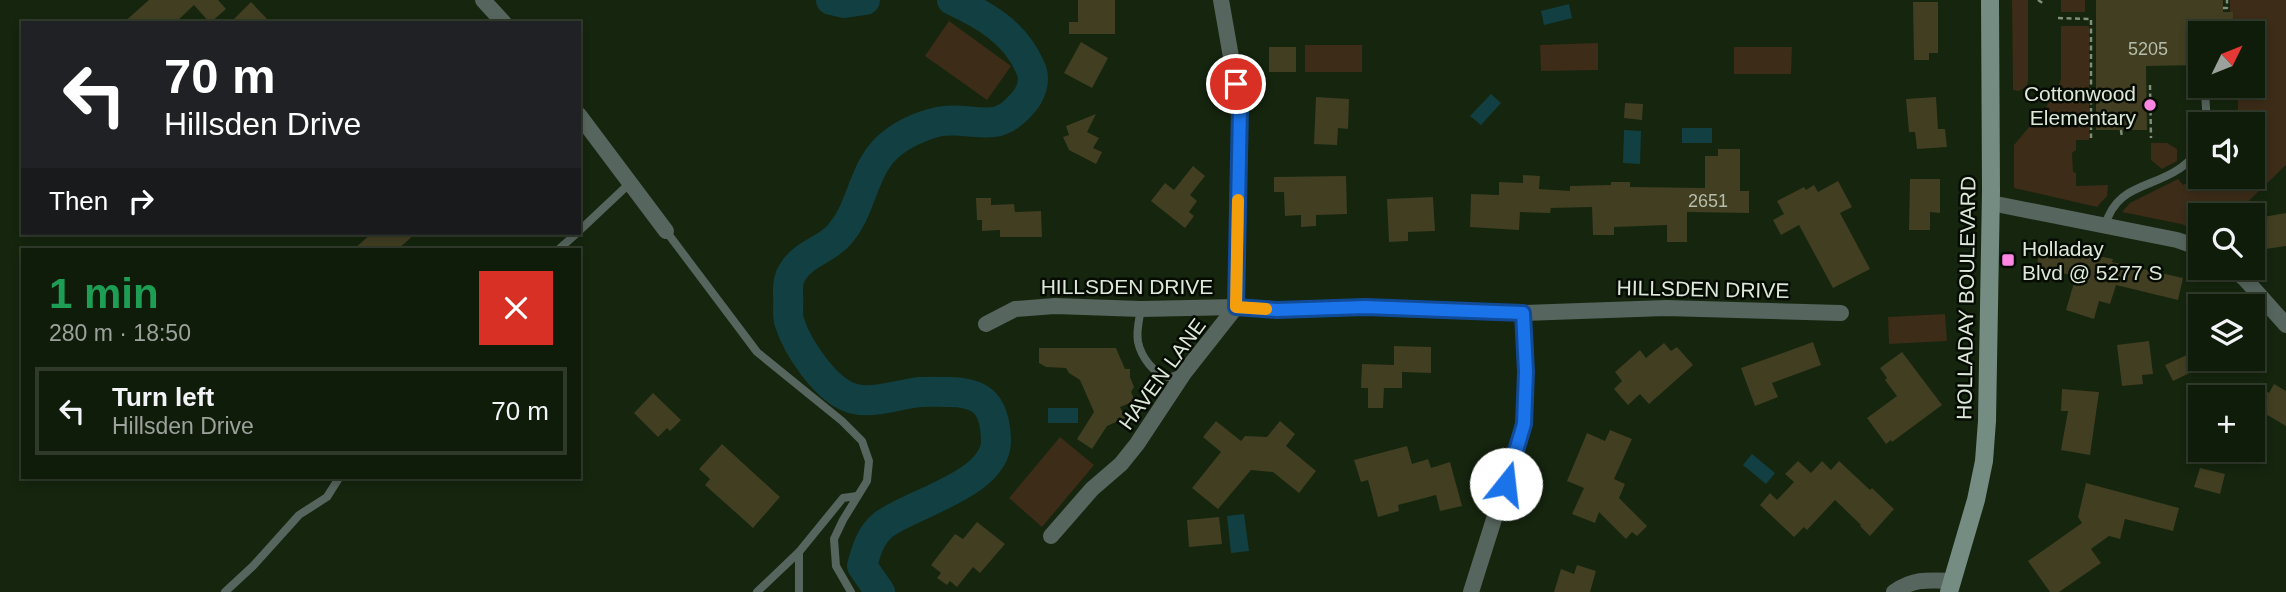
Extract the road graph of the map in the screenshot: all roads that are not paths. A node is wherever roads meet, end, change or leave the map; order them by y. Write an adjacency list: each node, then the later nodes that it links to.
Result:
1 (1221, 0): 16 (street)
2 (1990, 0): 8 (main road, HOLLADAY BOULEVARD)
3 (490, 2): 4 (street)
4 (503, 21)
5 (581, 118): 7 (street)
6 (2188, 162): 9 (lane)
7 (630, 183): 10 (lane); 11 (street)
8 (1991, 204): 9 (street); 27 (main road, HOLLADAY BOULEVARD)
9 (2105, 226): 13 (street)
10 (581, 229)
11 (666, 231): 24 (lane)
12 (575, 235): 14 (lane)
13 (2188, 244)
14 (560, 248)
15 (2243, 280): 21 (street)
16 (1236, 307): 17 (street, HILLSDEN DRIVE); 18 (street, HILLSDEN DRIVE); 22 (street, HAVEN LANE)
17 (1141, 309): 20 (street, HILLSDEN DRIVE); 22 (lane)
18 (1523, 313): 19 (street, HILLSDEN DRIVE); 32 (street)
19 (1841, 313)
20 (986, 324)
21 (2286, 325)
22 (1184, 373): 25 (street, HAVEN LANE)
23 (338, 479): 28 (lane)
24 (857, 496): 26 (lane); 31 (lane)
25 (1051, 536)
26 (799, 552): 29 (lane); 30 (lane)
27 (1951, 587): 33 (street)
28 (225, 592)
29 (757, 592)
30 (799, 592)
31 (852, 592)
32 (1471, 592)
33 (1894, 592)

